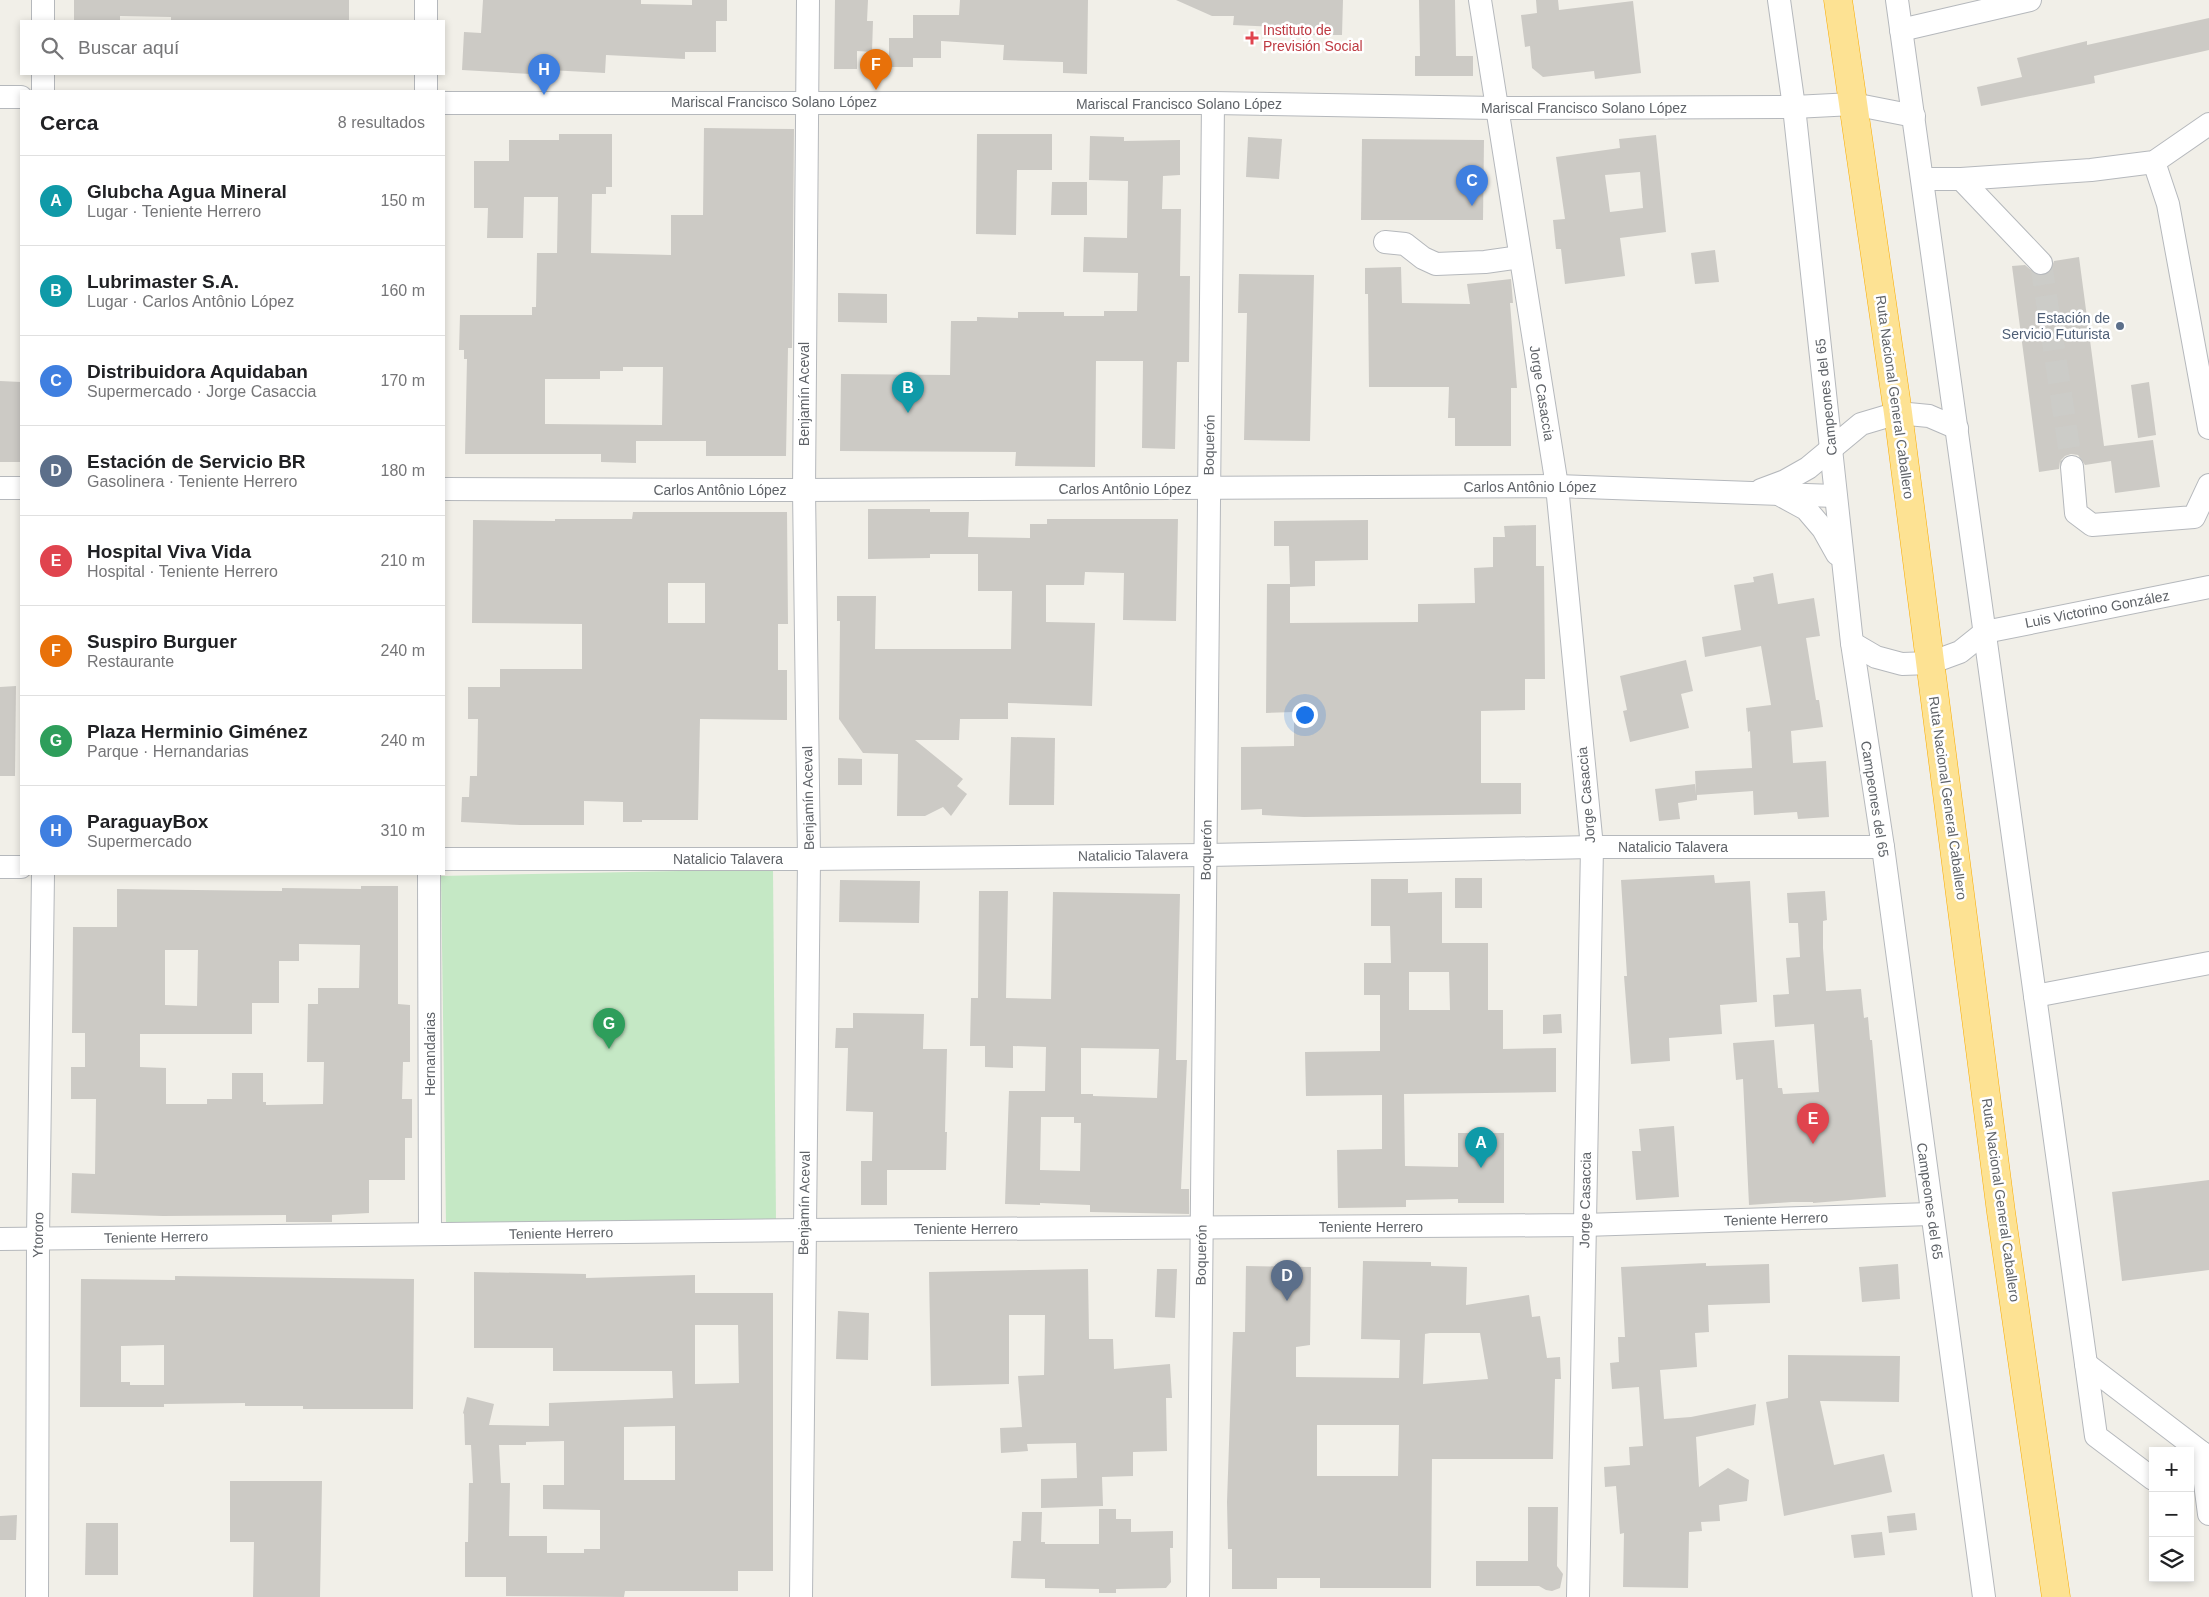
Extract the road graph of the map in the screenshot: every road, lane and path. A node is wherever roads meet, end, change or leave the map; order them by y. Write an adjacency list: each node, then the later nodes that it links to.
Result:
1 (44, 0): 9 (street)
2 (426, 0): 10 (street)
3 (808, 0): 18 (street, Benjamín Aceval)
4 (1480, 0): 23 (street, Jorge Casaccia)
5 (1779, 0): 22 (street, Campeones del 65)
6 (1838, 0): 21 (highway, Ruta Nacional General Caballero)
7 (1897, 0): 11 (street)
8 (2030, 0): 11 (street)
9 (43, 20)
10 (426, 20)
11 (1901, 30): 24 (street)
12 (43, 75): 14 (street)
13 (426, 75): 15 (street)
14 (43, 90)
15 (426, 90)
16 (0, 97): 17 (street)
17 (20, 98)
18 (806, 102): 19 (street, Mariscal Francisco Solano López); 20 (street, Mariscal Francisco Solano López); 43 (street, Benjamín Aceval)
19 (445, 103)
20 (1213, 103): 23 (street, Mariscal Francisco Solano López); 41 (street, Boquerón)
21 (1853, 104): 22 (street, Mariscal Francisco Solano López); 24 (street, Mariscal Francisco Solano López); 32 (highway, Ruta Nacional General Caballero)
22 (1794, 107): 23 (street, Mariscal Francisco Solano López); 35 (street, Campeones del 65)
23 (1496, 108): 30 (street, Jorge Casaccia)
24 (1914, 116): 27 (street)
25 (2209, 124): 26 (street)
26 (2154, 162): 28 (street); 34 (street)
27 (1923, 179): 28 (street); 33 (street)
28 (1961, 179): 31 (street)
29 (1385, 242): 30 (street)
30 (1520, 257): 38 (street, Jorge Casaccia)
31 (2041, 262)
32 (1898, 413): 33 (street); 35 (street); 51 (highway, Ruta Nacional General Caballero)
33 (1957, 428): 49 (street)
34 (2209, 428)
35 (1832, 448): 44 (street); 46 (street, Campeones del 65)
36 (2072, 467): 37 (street)
37 (2209, 485)
38 (1557, 486): 41 (street, Carlos Antônio López); 44 (street, Carlos Antônio López); 52 (street, Jorge Casaccia)
39 (0, 488): 40 (street)
40 (20, 488)
41 (1208, 488): 43 (street, Carlos Antônio López); 54 (street, Boquerón)
42 (445, 489): 43 (street, Carlos Antônio López)
43 (804, 490): 55 (street, Benjamín Aceval)
44 (1752, 493): 45 (street, Carlos Antônio López)
45 (1778, 494): 46 (street, Carlos Antônio López); 47 (street)
46 (1835, 496): 47 (street, Campeones del 65)
47 (1843, 564): 50 (street, Campeones del 65)
48 (2209, 587): 49 (street, Luis Victorino González)
49 (1985, 632): 51 (street); 62 (street)
50 (1852, 643): 51 (street); 53 (street, Campeones del 65)
51 (1930, 663): 81 (highway, Ruta Nacional General Caballero)
52 (1592, 847): 53 (street, Natalicio Talavera); 54 (street, Natalicio Talavera); 64 (street, Jorge Casaccia)
53 (1883, 847): 63 (street, Campeones del 65)
54 (1207, 855): 55 (street, Natalicio Talavera); 65 (street, Boquerón)
55 (809, 858): 56 (street, Natalicio Talavera); 66 (street, Benjamín Aceval)
56 (445, 859)
57 (0, 867): 58 (street)
58 (20, 867)
59 (43, 875): 68 (street, Ytororo)
60 (429, 875): 67 (street, Hernandarias)
61 (2209, 963): 62 (street)
62 (2035, 996): 70 (street)
63 (1932, 1214): 64 (street, Teniente Herrero); 80 (street, Campeones del 65)
64 (1584, 1225): 65 (street, Teniente Herrero); 79 (street, Jorge Casaccia)
65 (1201, 1228): 66 (street, Teniente Herrero); 78 (street, Boquerón)
66 (803, 1230): 67 (street, Teniente Herrero); 77 (street, Benjamín Aceval)
67 (430, 1234): 68 (street, Teniente Herrero)
68 (38, 1239): 69 (street, Teniente Herrero); 76 (street, Ytororo)
69 (0, 1240)
70 (2086, 1364): 71 (street); 72 (street)
71 (2205, 1455): 74 (street)
72 (2149, 1475)
73 (2194, 1510): 75 (street)
74 (2209, 1514)
75 (2209, 1521)
76 (37, 1597)
77 (801, 1597)
78 (1198, 1597)
79 (1578, 1597)
80 (1984, 1597)
81 (2056, 1597)

